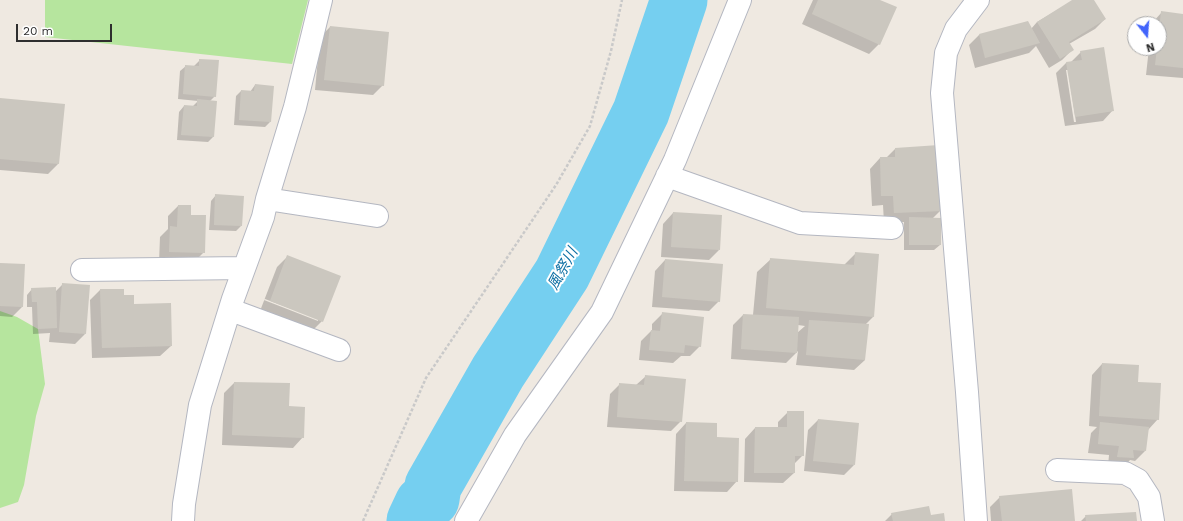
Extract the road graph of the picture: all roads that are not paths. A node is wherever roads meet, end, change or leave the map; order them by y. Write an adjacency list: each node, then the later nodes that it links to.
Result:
1 (321, 0): 5 (street)
2 (740, 0): 4 (street)
3 (978, 0): 15 (street)
4 (667, 176): 7 (street); 14 (street)
5 (267, 199): 6 (street); 8 (street)
6 (377, 216)
7 (892, 228)
8 (244, 268): 9 (street); 10 (street)
9 (82, 270)
10 (231, 310): 11 (street); 13 (street)
11 (339, 350)
12 (1057, 470): 16 (street)
13 (183, 521)
14 (466, 521)
15 (976, 521)
16 (1153, 521)

